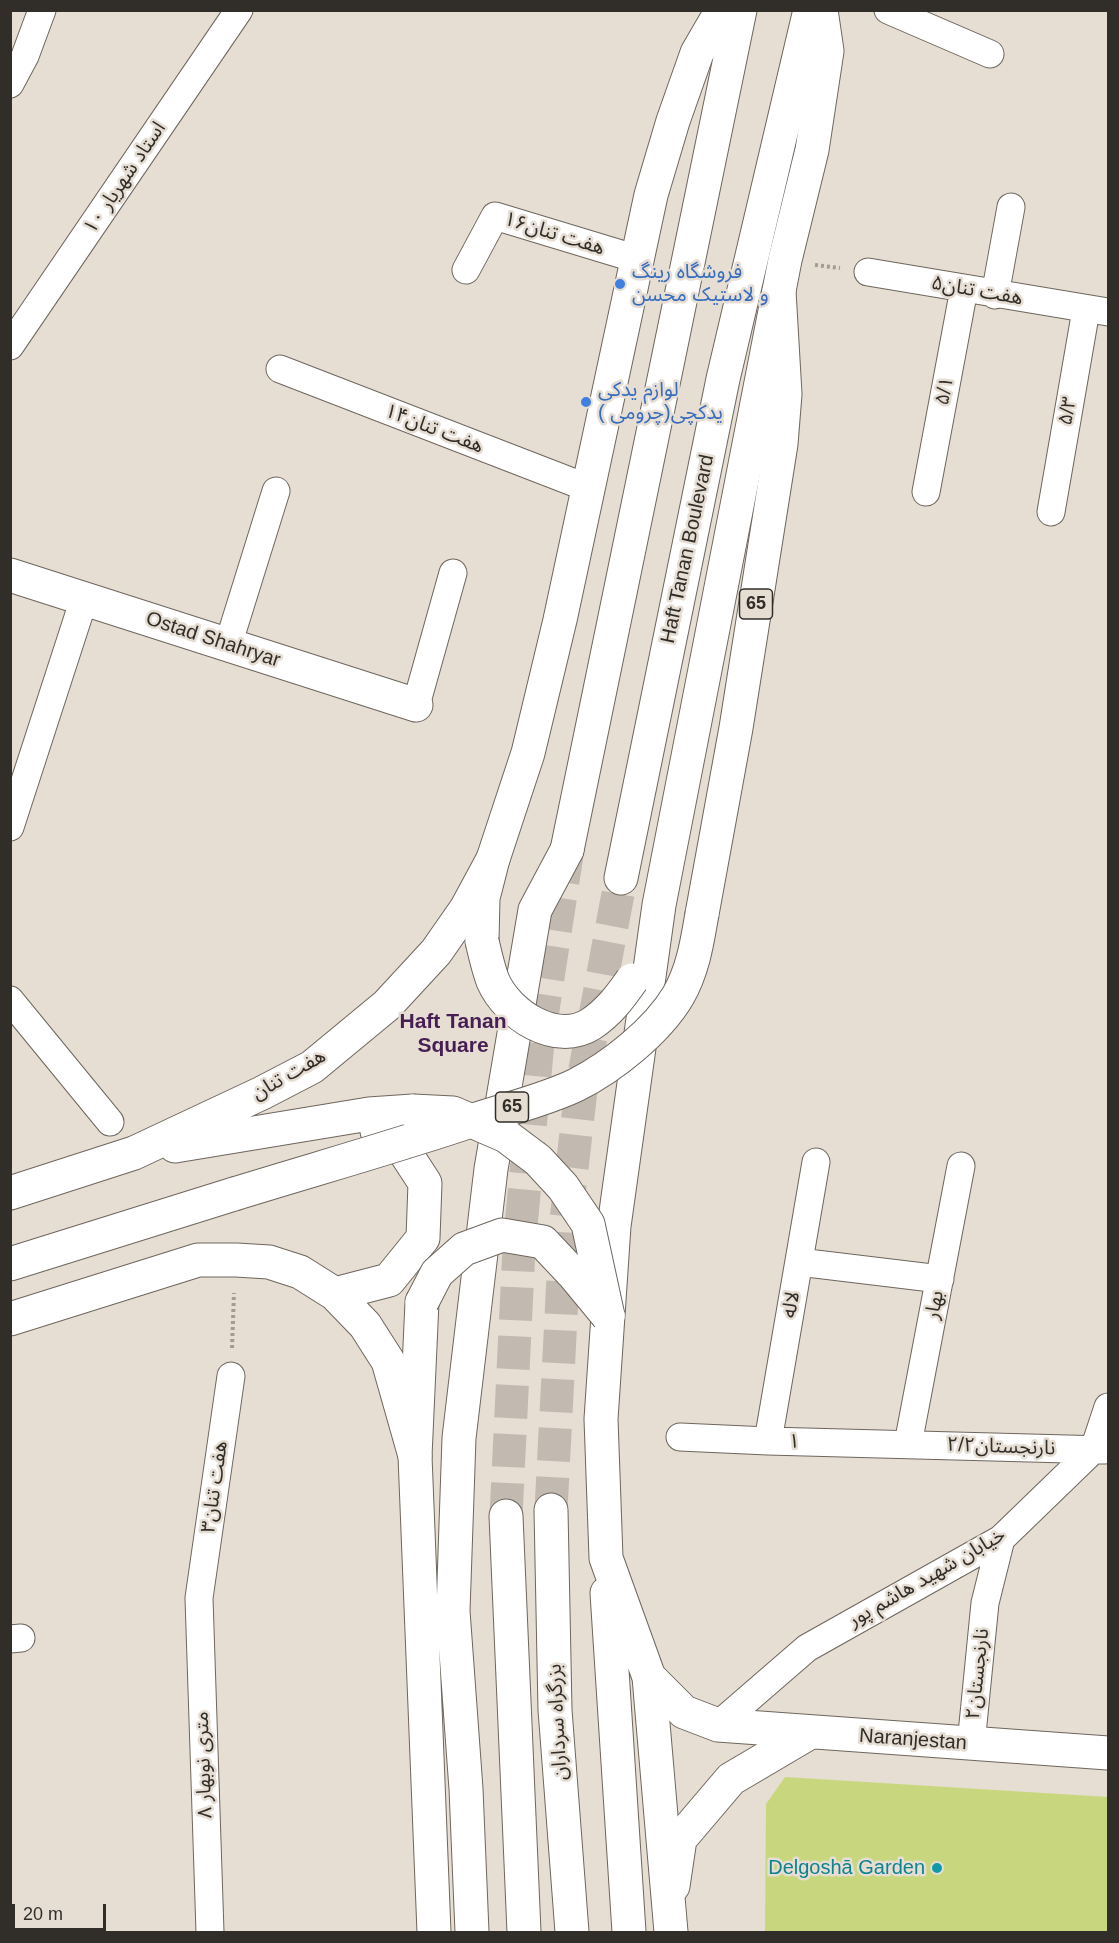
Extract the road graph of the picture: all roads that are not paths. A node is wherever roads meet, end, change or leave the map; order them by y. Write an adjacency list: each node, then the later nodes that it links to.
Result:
1 (42, 10): 9 (street)
2 (238, 10): 18 (street, استاد شهریار ۱۰)
3 (722, 10): 11 (main road)
4 (740, 10): 66 (main road)
5 (810, 10): 31 (main road, Haft Tanan Boulevard)
6 (821, 10): 14 (main road, 65)
7 (888, 10): 8 (street)
8 (990, 54)
9 (10, 84)
10 (1011, 207): 16 (street)
11 (637, 259): 12 (street, هفت تنان۱۶); 20 (main road)
12 (466, 270)
13 (868, 272): 15 (street, هفت تنان۵)
14 (782, 276): 32 (main road); 41 (main road, 65, bridge)
15 (964, 289): 16 (street, هفت تنان۵); 22 (street, ۵/۱)
16 (995, 295): 17 (street, هفت تنان۵)
17 (1097, 311): 23 (street, ۵/۳)
18 (10, 346)
19 (280, 369): 20 (street, هفت تنان۱۴)
20 (588, 488): 30 (main road)
21 (276, 490): 27 (street)
22 (926, 492)
23 (1051, 512)
24 (453, 573): 28 (street)
25 (10, 575): 26 (main road, Ostad Shahryar)
26 (84, 599): 27 (main road, Ostad Shahryar); 29 (street)
27 (228, 645): 28 (main road, Ostad Shahryar)
28 (416, 705)
29 (10, 827)
30 (493, 859): 32 (main road, bridge); 36 (main road, هفت تنان)
31 (621, 878)
32 (659, 905): 44 (main road)
33 (10, 1000): 35 (street)
34 (343, 1118): 36 (main road); 43 (main road); 44 (main road, bridge)
35 (110, 1122)
36 (134, 1153): 39 (main road, هفت تنان)
37 (816, 1162): 40 (street, لاله ‍)
38 (961, 1166): 42 (street, بهار)
39 (10, 1193)
40 (799, 1262): 42 (street); 49 (street, لاله ‍)
41 (10, 1264)
42 (940, 1279): 50 (street, بهار)
43 (336, 1294): 45 (main road); 52 (main road)
44 (608, 1316): 52 (main road, bridge); 56 (main road)
45 (10, 1318)
46 (231, 1376): 57 (street, هفت تنان۳)
47 (1108, 1407): 51 (street, خیابان شهید هاشم پور)
48 (680, 1437): 49 (street, ۱)
49 (768, 1442): 50 (street, ۱)
50 (908, 1444): 51 (street, ۲/۲نارنجستان)
51 (1101, 1450): 55 (street, خیابان شهید هاشم پور)
52 (415, 1456): 65 (main road)
53 (551, 1510): 68 (main road, بزرگراه سرداران)
54 (506, 1516): 67 (main road)
55 (1001, 1539): 59 (street, خیابان شهید هاشم پور); 61 (street, ۲نارنجستان)
56 (606, 1558): 58 (main road); 69 (main road)
57 (199, 1598): 64 (street, ۸ متری نوبهار)
58 (649, 1677): 59 (main road, Naranjestan); 63 (main road)
59 (718, 1725): 60 (main road, Naranjestan)
60 (809, 1733): 61 (main road, Naranjestan); 63 (main road)
61 (971, 1744): 62 (main road, Naranjestan)
62 (1108, 1753)
63 (671, 1917)
64 (210, 1932)
65 (434, 1932)
66 (472, 1932)
67 (524, 1932)
68 (572, 1932)
69 (629, 1932)

